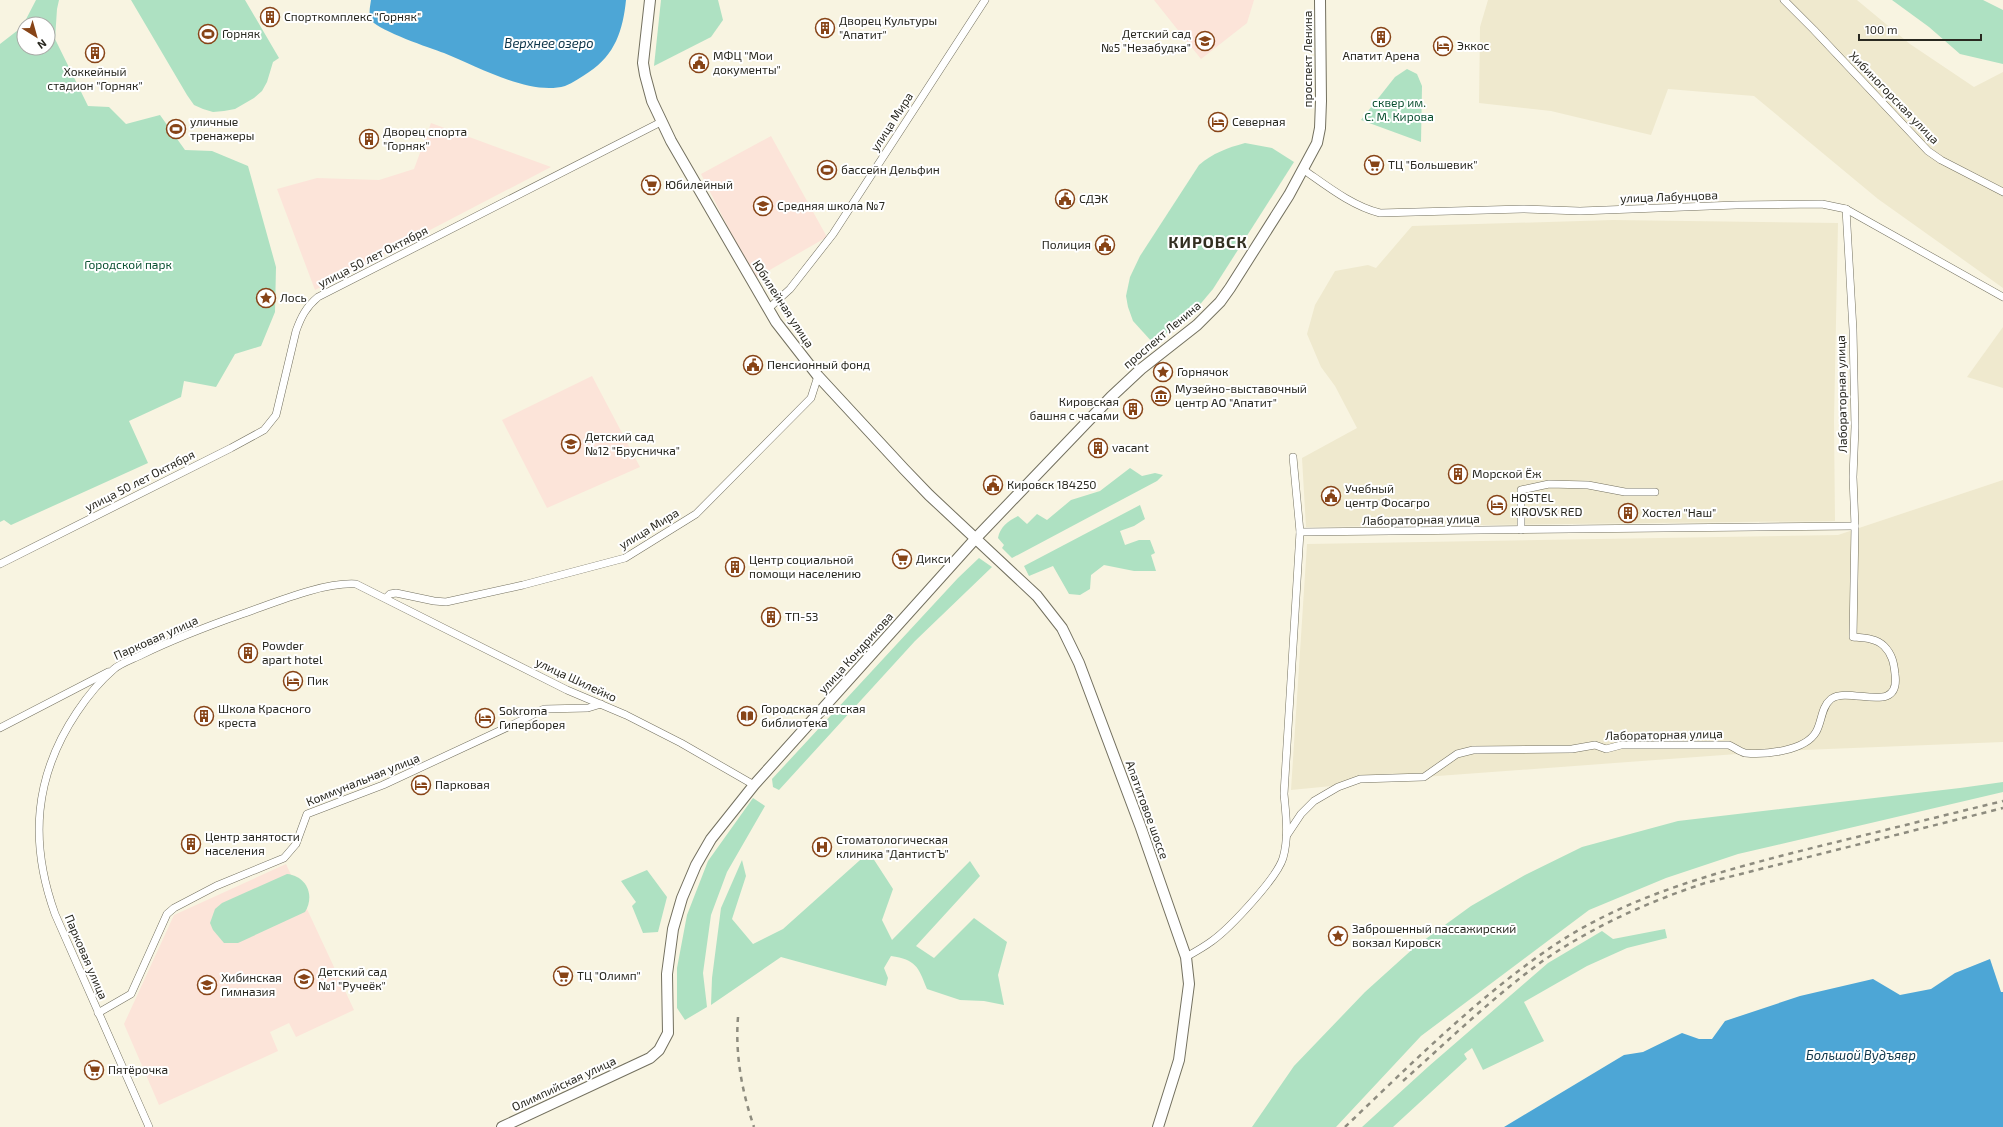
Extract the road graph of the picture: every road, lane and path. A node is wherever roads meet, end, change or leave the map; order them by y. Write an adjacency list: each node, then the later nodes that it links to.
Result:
1 (650, 0): 5 (street, Юбилейная улица)
2 (985, 0): 10 (street, улица Мира)
3 (1320, 0): 6 (street, проспект Ленина)
4 (1784, 0): 7 (street, Хибиногорская улица)
5 (661, 122): 10 (street, Юбилейная улица); 18 (street, улица 50 лет Октября)
6 (1306, 167): 8 (street, улица Лабунцова); 17 (street, проспект Ленина)
7 (2003, 192)
8 (1846, 209): 9 (street, улица Лабунцова); 14 (street, Лабораторная улица)
9 (2003, 297)
10 (768, 309): 11 (street, Юбилейная улица)
11 (818, 376): 17 (street, Юбилейная улица); 19 (street, улица Мира)
12 (1293, 457): 16 (street, Лабораторная улица)
13 (1655, 492): 15 (street)
14 (1855, 526): 15 (street, Лабораторная улица); 24 (street, Лабораторная улица)
15 (1521, 530): 16 (street, Лабораторная улица)
16 (1300, 532): 24 (street, Лабораторная улица)
17 (976, 538): 23 (street, улица Кондрикова); 26 (street, Апатитовое шоссе)
18 (0, 564)
19 (386, 598): 20 (street, Парковая улица); 21 (street, улица Шилейко)
20 (115, 668): 22 (street); 27 (street, Парковая улица)
21 (601, 704): 23 (street, улица Шилейко); 27 (street, Коммунальная улица)
22 (0, 728)
23 (754, 785): 25 (street, улица Кондрикова)
24 (1287, 835): 26 (street, Лабораторная улица)
25 (673, 929): 29 (street, Олимпийская улица)
26 (1186, 957): 30 (street, Апатитовое шоссе)
27 (98, 1013): 28 (street, Парковая улица)
28 (149, 1127)
29 (502, 1127)
30 (1158, 1127)

